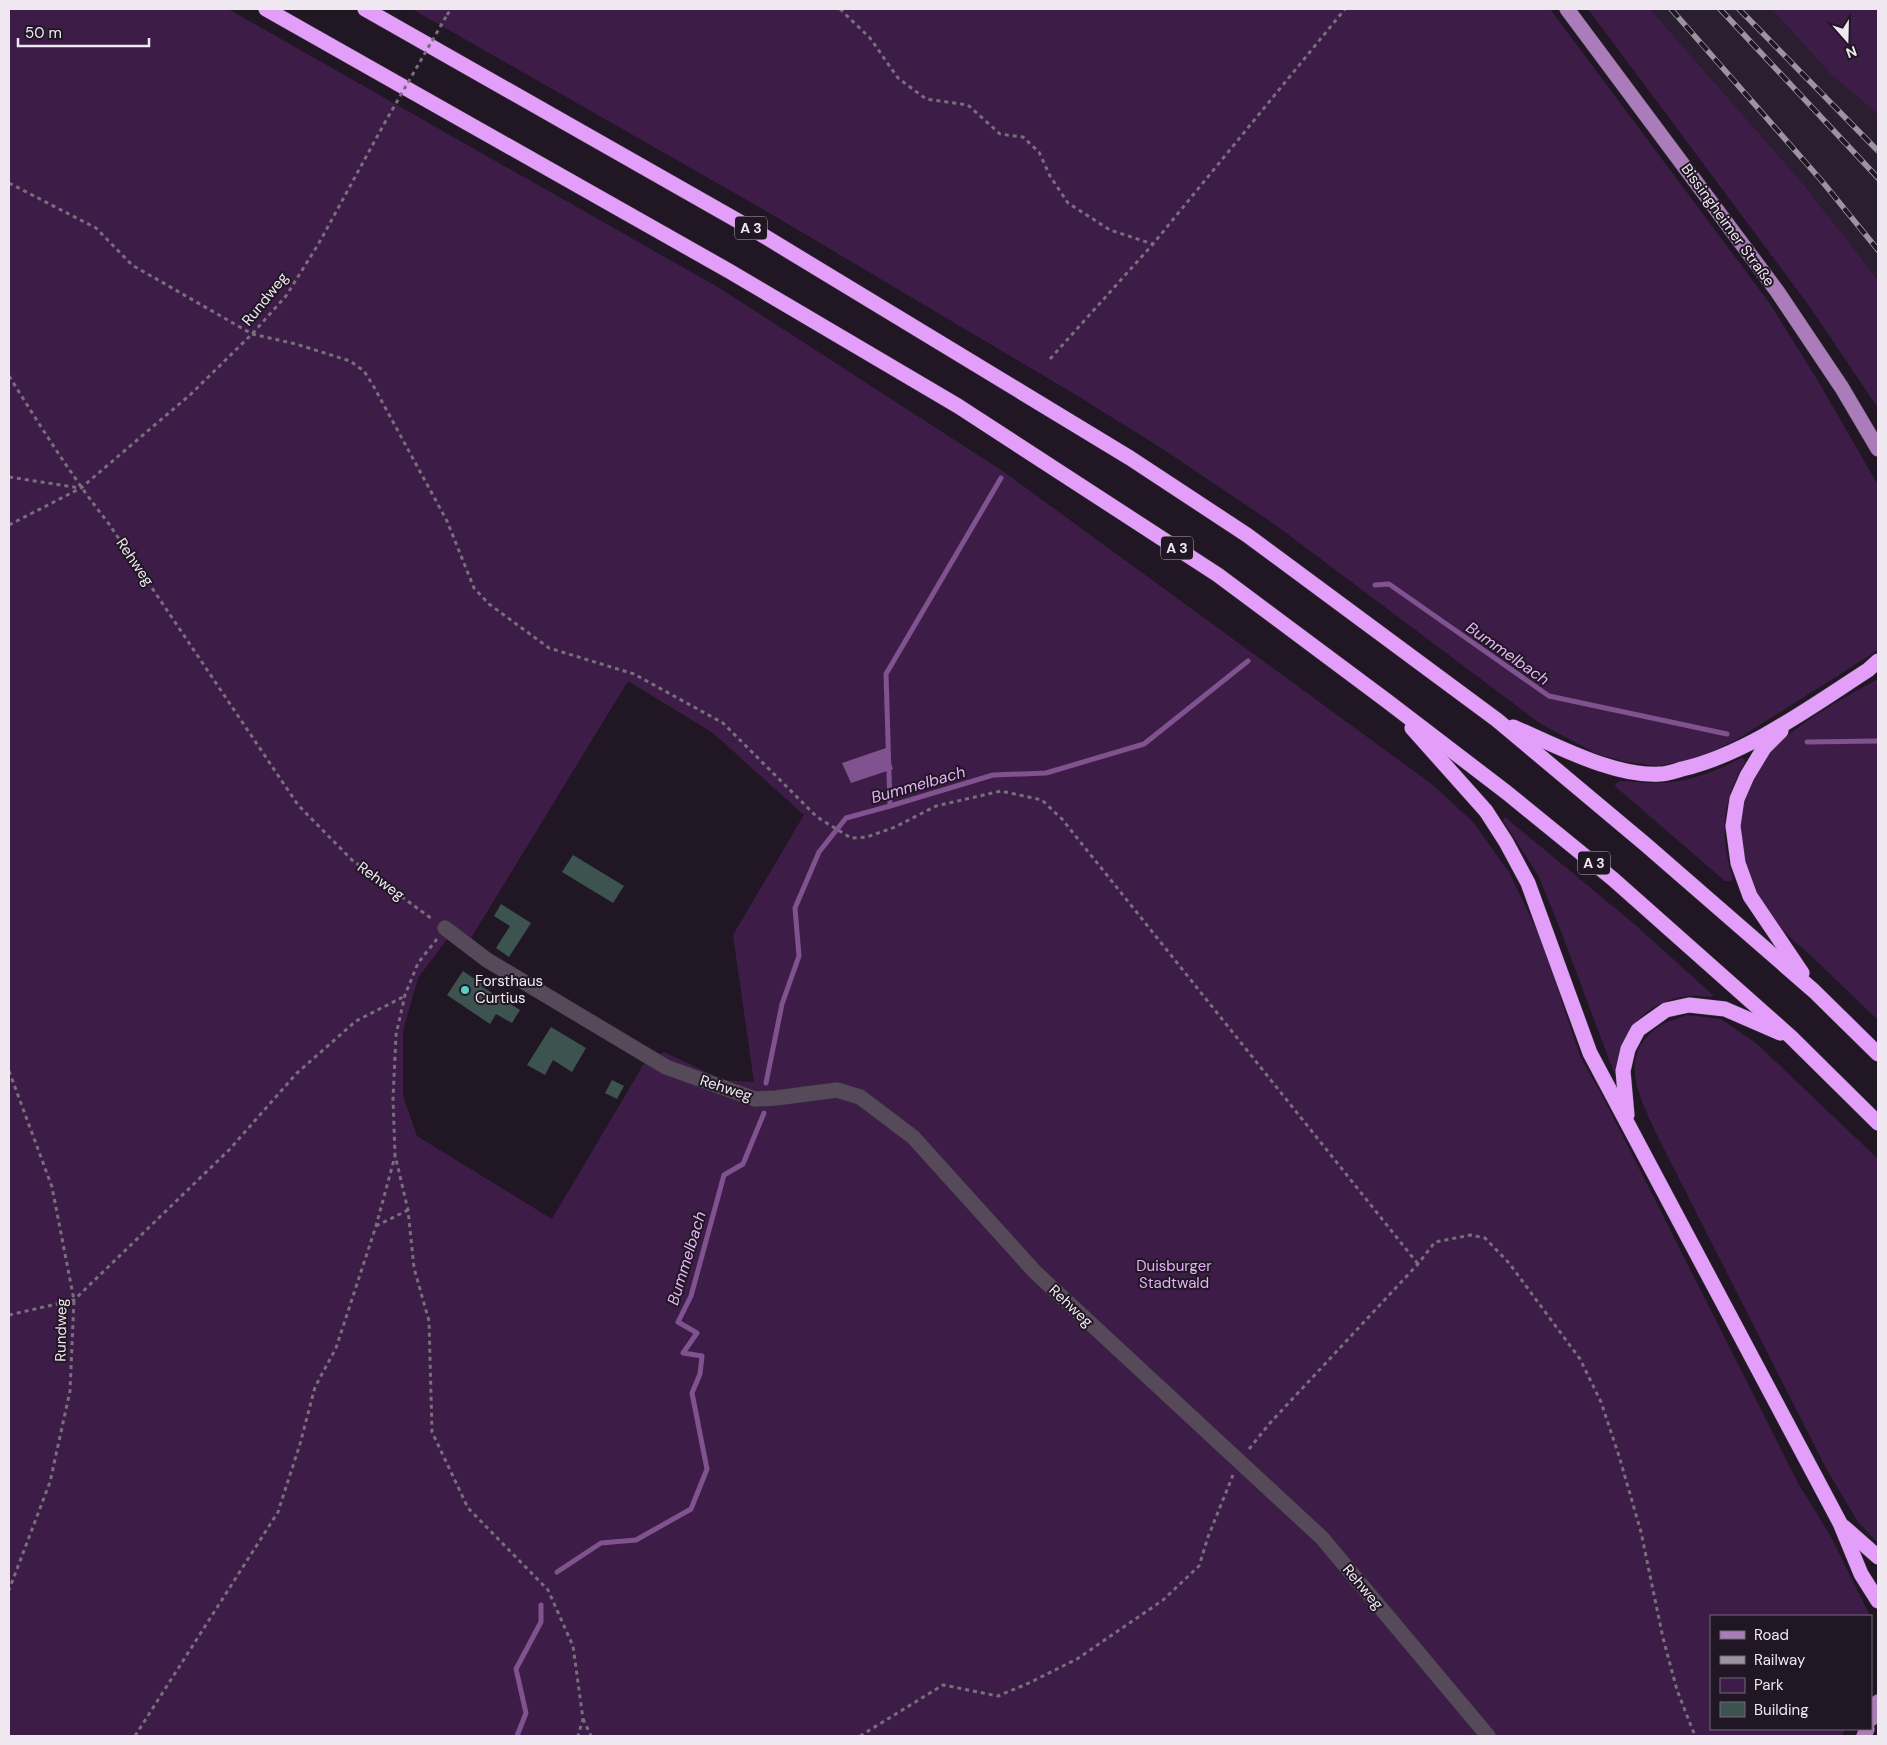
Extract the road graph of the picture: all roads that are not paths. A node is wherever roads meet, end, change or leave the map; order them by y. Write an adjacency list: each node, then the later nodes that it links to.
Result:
1 (266, 9): 6 (highway, A 3)
2 (365, 9): 8 (highway, A 3)
3 (1567, 9): 4 (main road, Bissingheimer Straße)
4 (1878, 449)
5 (1875, 666): 7 (highway)
6 (1387, 701): 11 (highway, A 3); 13 (highway)
7 (1792, 719): 8 (highway); 10 (highway)
8 (1497, 720): 10 (highway, A 3)
9 (445, 928): 20 (lane, Rehweg)
10 (1814, 991): 12 (highway, A 3)
11 (1791, 1037): 13 (highway); 14 (highway, A 3)
12 (1878, 1054)
13 (1628, 1122): 15 (highway)
14 (1878, 1123)
15 (1840, 1523): 16 (highway); 17 (highway)
16 (1878, 1558)
17 (1878, 1601)
18 (1878, 1702): 19 (main road)
19 (1872, 1717)
20 (1488, 1736)

